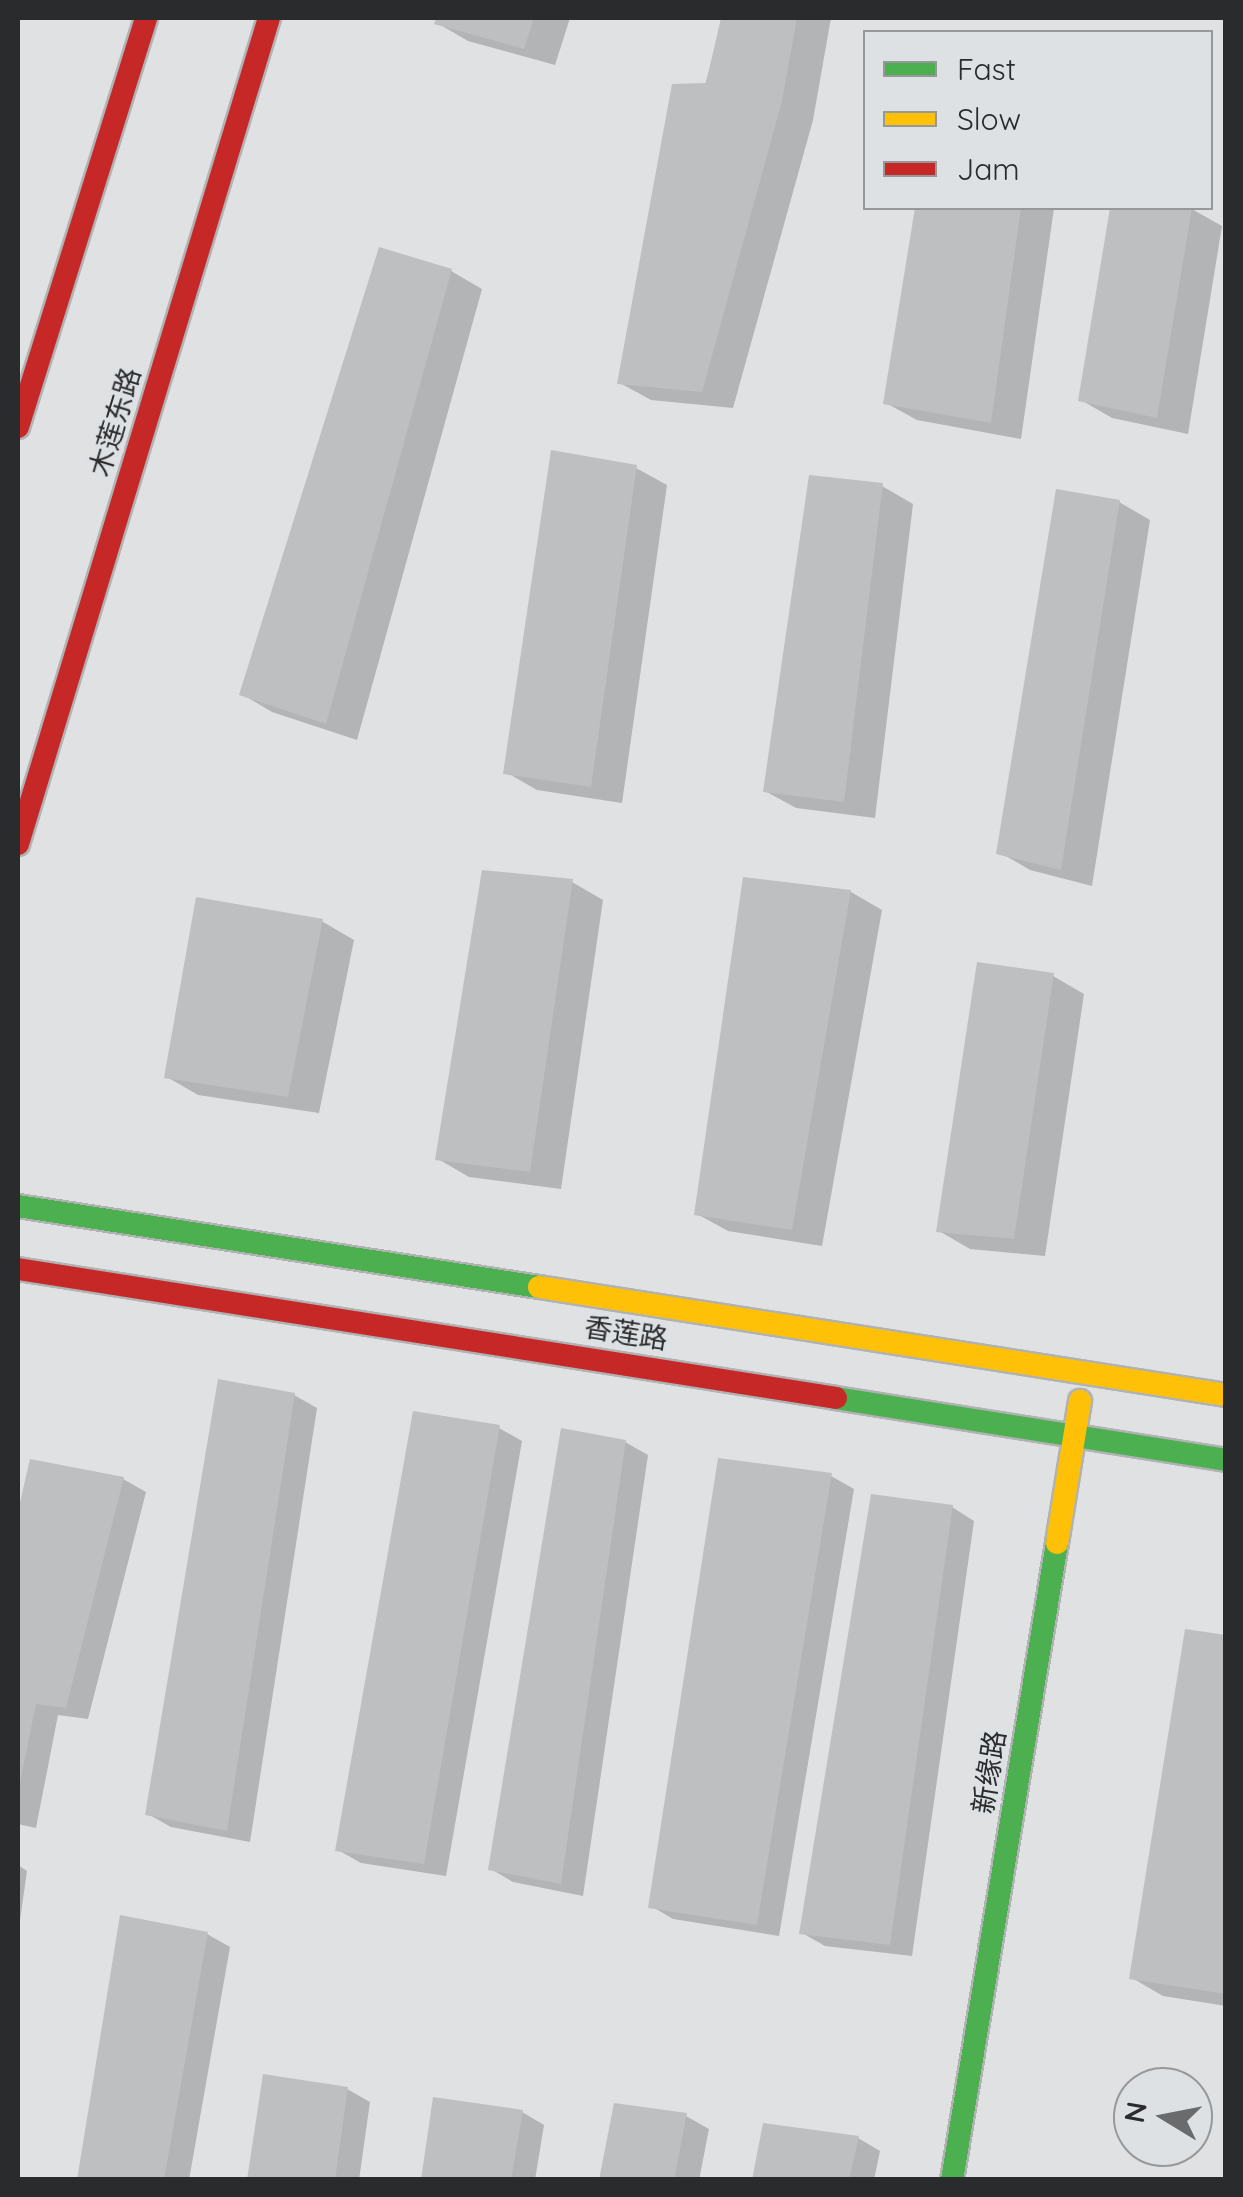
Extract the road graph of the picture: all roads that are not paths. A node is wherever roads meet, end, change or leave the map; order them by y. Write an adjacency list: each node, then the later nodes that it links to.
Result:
1 (146, 18): 3 (main road)
2 (269, 18): 4 (main road, 木莲东路)
3 (18, 427)
4 (18, 844)
5 (18, 1206): 7 (main road, 香莲路)
6 (18, 1269): 10 (main road, 香莲路)
7 (1084, 1373): 8 (main road, 香莲路); 10 (main road, 新缘路)
8 (1118, 1378): 9 (main road, 香莲路); 11 (main road)
9 (1226, 1395)
10 (1074, 1435): 11 (main road, 香莲路); 13 (main road, 新缘路)
11 (1107, 1450): 12 (main road, 香莲路)
12 (1226, 1460)
13 (952, 2180)

